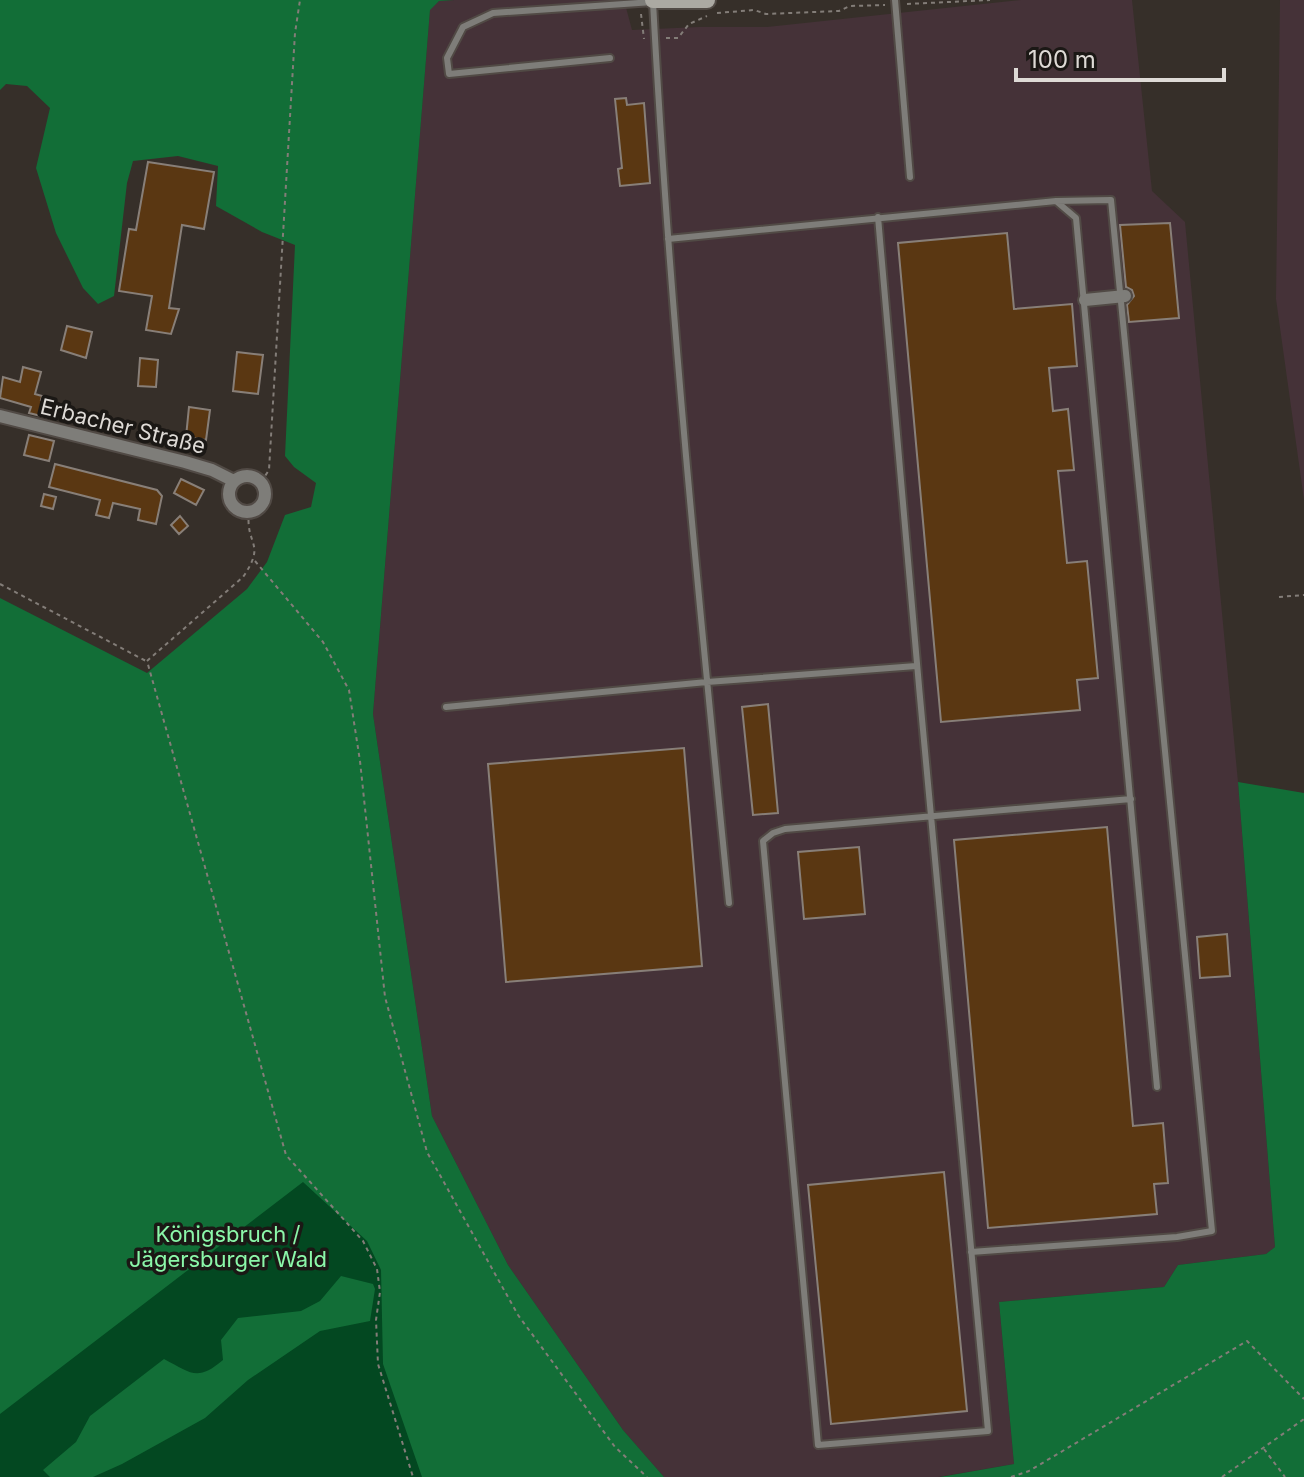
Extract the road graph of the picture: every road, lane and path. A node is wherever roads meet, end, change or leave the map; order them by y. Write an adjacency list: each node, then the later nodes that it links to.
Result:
1 (300, 0): 16 (path)
2 (707, 0): 4 (street)
3 (990, 0): 5 (path)
4 (653, 1): 6 (lane); 7 (lane)
5 (895, 2): 6 (path); 8 (lane)
6 (655, 39): 11 (lane)
7 (610, 58)
8 (910, 177)
9 (1056, 201): 10 (lane); 12 (lane); 13 (lane)
10 (878, 217): 11 (lane); 23 (lane)
11 (668, 239): 24 (lane)
12 (1122, 296): 13 (street); 30 (lane)
13 (1085, 300): 26 (lane)
14 (0, 416): 15 (street, Erbacher Straße)
15 (234, 481): 16 (street, Erbacher Straße); 17 (street)
16 (261, 482): 17 (street)
17 (249, 512): 18 (path)
18 (254, 560): 22 (path); 35 (path)
19 (0, 584): 22 (path)
20 (1304, 595): 21 (path)
21 (1279, 597)
22 (147, 661): 34 (path)
23 (916, 666): 24 (lane); 27 (lane)
24 (707, 682): 25 (lane); 28 (lane)
25 (446, 707)
26 (1131, 799): 27 (lane); 29 (lane)
27 (931, 818): 30 (lane); 30 (lane)
28 (729, 903)
29 (1157, 1087)
30 (971, 1252)
31 (1304, 1399): 36 (path)
32 (1304, 1419): 33 (path)
33 (1263, 1448): 37 (path); 38 (path)
34 (413, 1477)
35 (647, 1477)
36 (1011, 1477)
37 (1222, 1477)
38 (1285, 1477)

